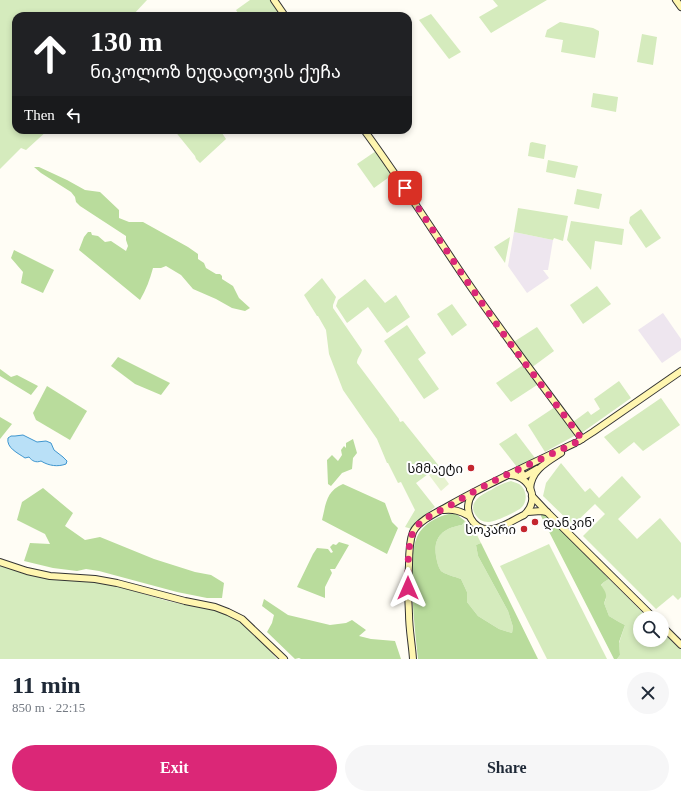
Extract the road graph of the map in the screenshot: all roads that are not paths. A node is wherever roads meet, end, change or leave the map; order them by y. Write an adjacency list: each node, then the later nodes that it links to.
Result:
1 (274, 0): 4 (main road)
2 (676, 0): 3 (main road)
3 (681, 7)
4 (282, 12)
5 (367, 134): 7 (main road)
6 (681, 372): 7 (main road)
7 (582, 439): 8 (main road)
8 (575, 443): 9 (main road); 10 (main road)
9 (525, 466): 10 (main road); 11 (main road)
10 (541, 466): 13 (main road)
11 (506, 475): 12 (main road); 13 (main road)
12 (474, 492): 16 (main road); 17 (main road)
13 (531, 492): 14 (main road); 15 (main road)
14 (528, 512): 15 (main road); 17 (main road)
15 (547, 512): 19 (main road)
16 (437, 513): 17 (main road); 23 (main road)
17 (469, 516)
18 (0, 562): 22 (main road)
19 (647, 611)
20 (669, 633): 21 (main road)
21 (681, 645)
22 (284, 659)
23 (413, 659)

